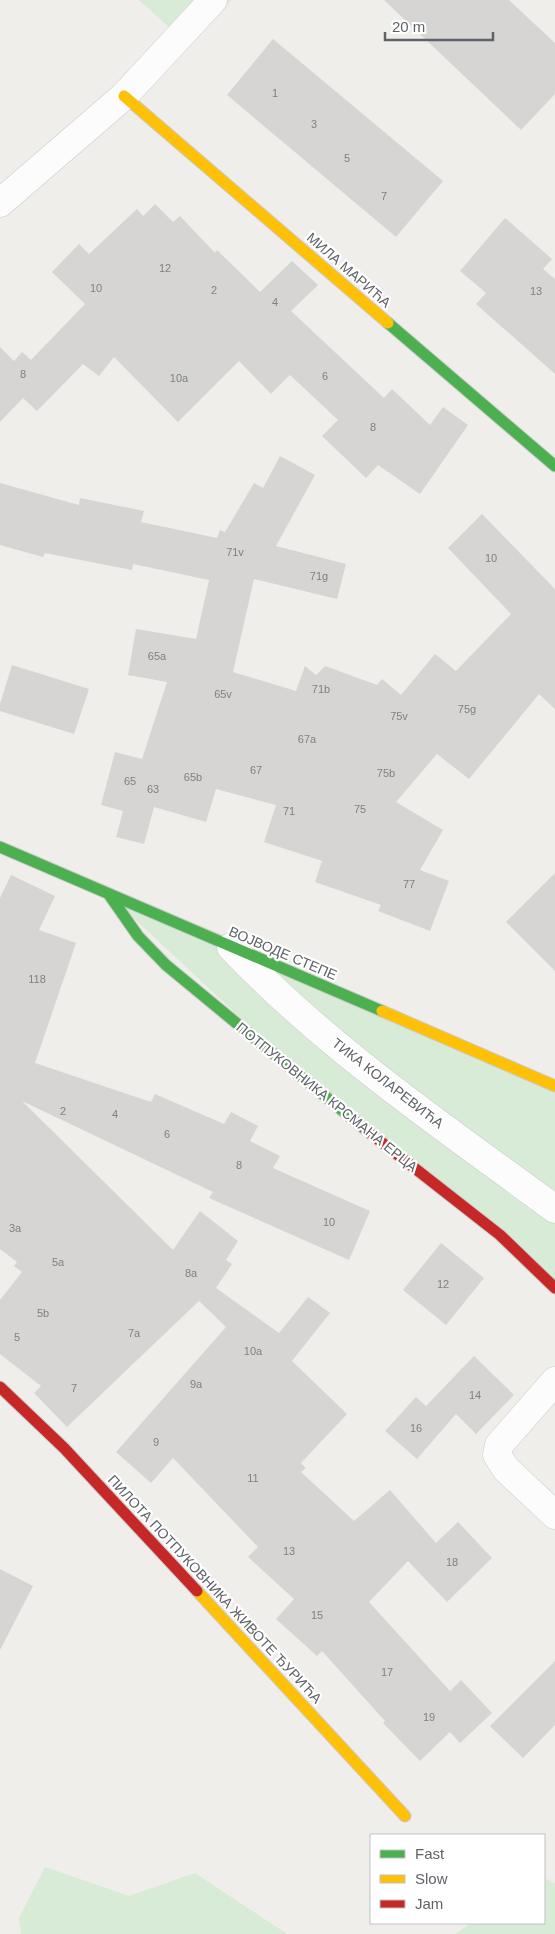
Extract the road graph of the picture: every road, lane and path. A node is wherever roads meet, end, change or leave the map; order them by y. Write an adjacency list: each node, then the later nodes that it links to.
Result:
1 (212, 0): 2 (street)
2 (124, 96): 3 (street); 4 (street, МИЛА МАРИЋА)
3 (0, 203)
4 (555, 466)
5 (0, 847): 6 (street, ВОЈВОДЕ СТЕПЕ)
6 (110, 896): 7 (street, ВОЈВОДЕ СТЕПЕ); 10 (street, ПОТПУКОВНИКА КРСМАНА ЕРЦА)
7 (231, 947): 8 (street, ВОЈВОДЕ СТЕПЕ); 9 (street, ТИКА КОЛАРЕВИЋА)
8 (555, 1086)
9 (555, 1209)
10 (555, 1288)
11 (555, 1381): 13 (street)
12 (0, 1387): 14 (street, ПИЛОТА ПОТПУКОВНИКА ЖИВОТЕ ЂУРИЋА)
13 (555, 1515)
14 (405, 1816)

